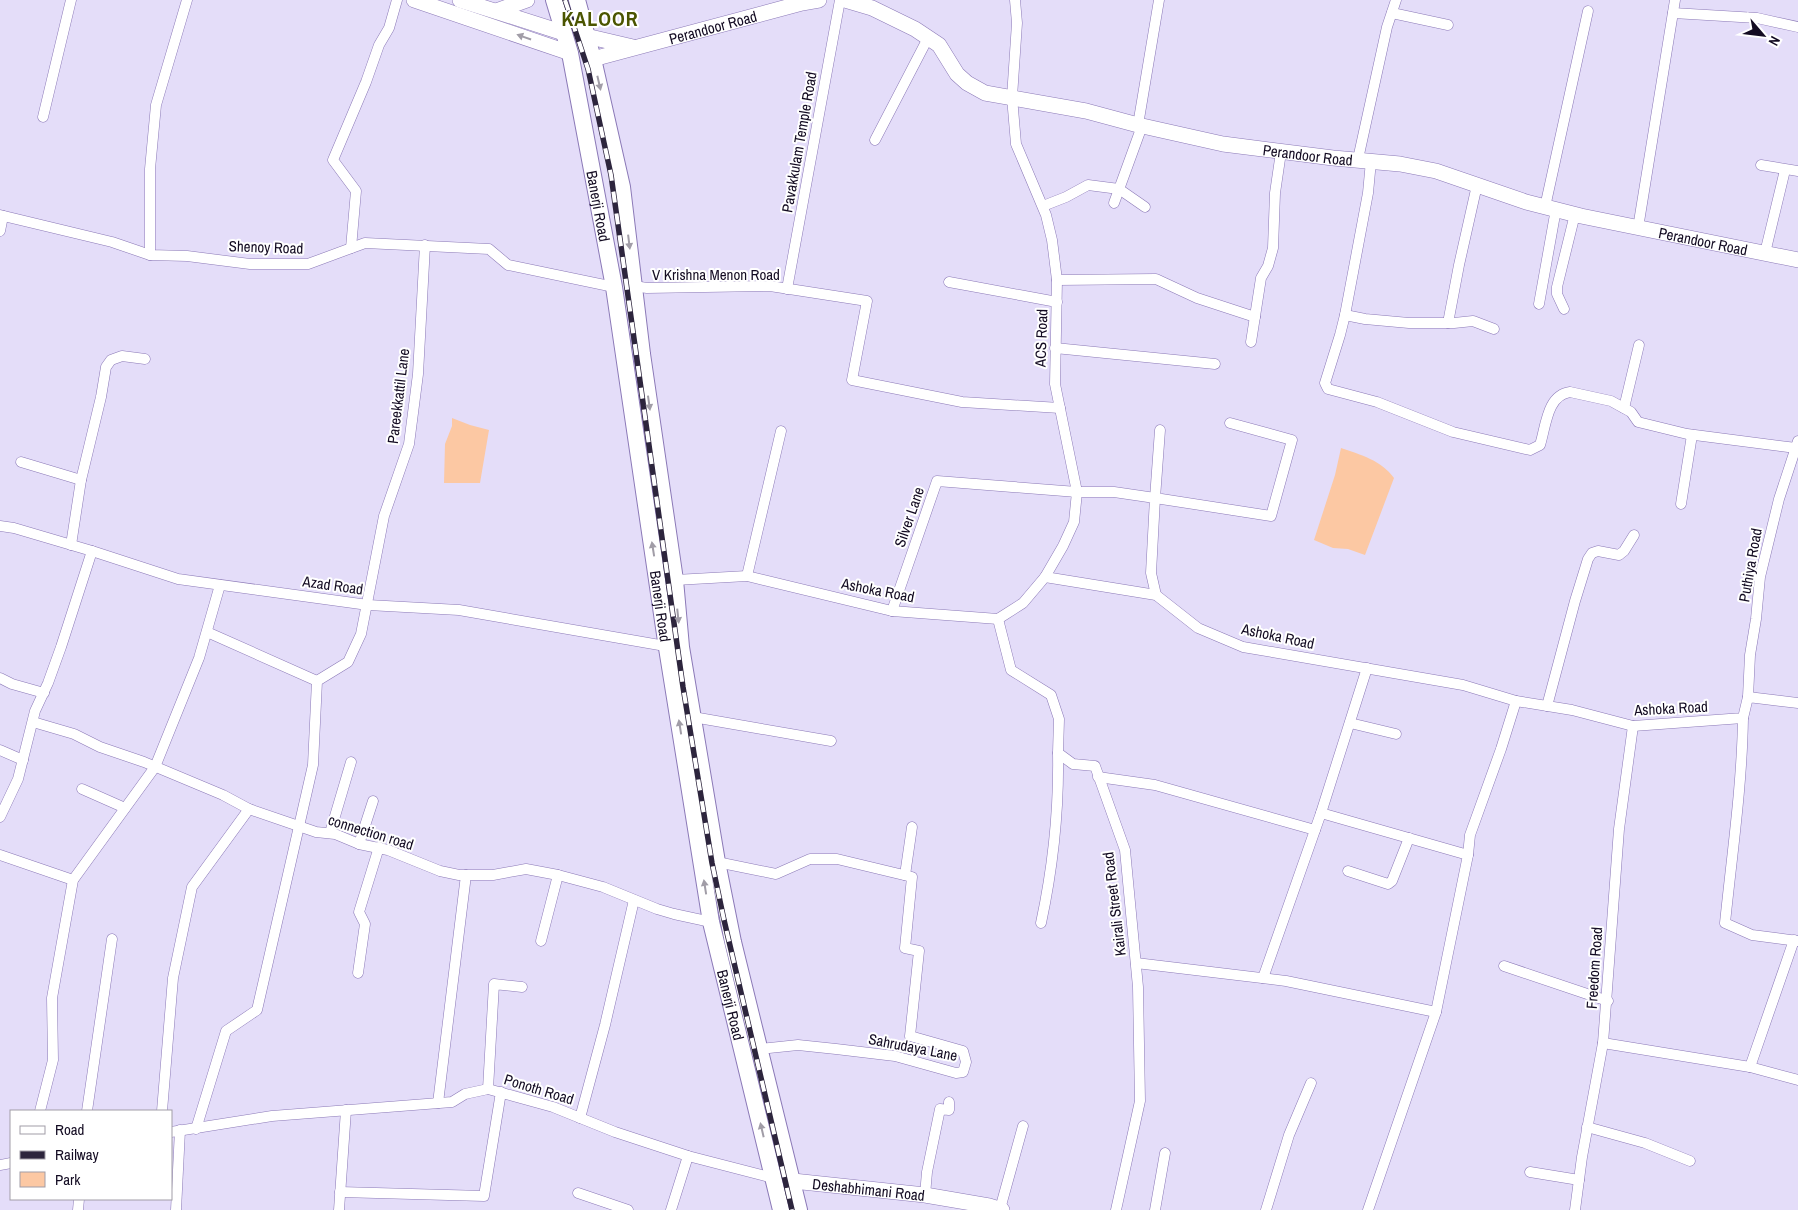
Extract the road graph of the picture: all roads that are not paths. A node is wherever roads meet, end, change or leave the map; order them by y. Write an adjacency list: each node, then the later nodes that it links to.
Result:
1 (71, 0): 30 (street)
2 (187, 0): 53 (street)
3 (397, 0): 51 (street)
4 (414, 0): 27 (main road, one-way to 4)
5 (460, 0): 17 (main road)
6 (527, 0): 17 (main road)
7 (554, 0): 23 (main road, Banerji Road)
8 (577, 0): 24 (main road, Banerji Road)
9 (819, 0): 16 (main road, Perandoor Road)
10 (840, 0): 57 (street, Pavakkulam Temple Road)
11 (845, 0): 25 (main road, Perandoor Road)
12 (1015, 0): 29 (street, ACS Road)
13 (1159, 0): 31 (street)
14 (1396, 0): 19 (street)
15 (1675, 0): 20 (street)
16 (802, 1): 26 (main road, Perandoor Road)
17 (496, 11): 23 (main road)
18 (1588, 11): 45 (street)
19 (1392, 13): 21 (street); 36 (street)
20 (1673, 13): 22 (street); 48 (street)
21 (1448, 25)
22 (1798, 27)
23 (564, 33): 24 (main road); 27 (main road, Banerji Road)
24 (586, 36): 26 (main road, Perandoor Road); 28 (main road, Banerji Road)
25 (928, 38): 29 (main road, Perandoor Road); 34 (street)
26 (634, 48): 28 (main road, Perandoor Road)
27 (570, 53): 28 (main road); 33 (main road, Banerji Road)
28 (594, 59): 32 (main road, Banerji Road, one-way to 32)
29 (1012, 97): 31 (main road, Perandoor Road); 43 (street, ACS Road)
30 (43, 117)
31 (1140, 125): 35 (main road, Perandoor Road); 41 (street)
32 (609, 129): 33 (main road); 58 (main road, Banerji Road, one-way to 58)
33 (587, 139): 59 (main road, Banerji Road)
34 (874, 140)
35 (1281, 152): 36 (main road, Perandoor Road); 64 (street)
36 (1364, 160): 40 (main road, Perandoor Road); 63 (street)
37 (1761, 165): 38 (street)
38 (1785, 170): 39 (street); 52 (street)
39 (1798, 171)
40 (1477, 185): 45 (main road, Perandoor Road); 65 (street)
41 (1119, 189): 42 (street); 43 (street); 44 (street)
42 (1114, 203)
43 (1043, 206): 55 (street, ACS Road)
44 (1145, 207)
45 (1550, 208): 46 (main road, Perandoor Road); 61 (street)
46 (1575, 214): 48 (main road, Perandoor Road); 62 (street)
47 (2, 216): 49 (street); 53 (street, Shenoy Road)
48 (1638, 228): 52 (main road, Perandoor Road)
49 (0, 231)
50 (425, 245): 51 (street, Shenoy Road); 59 (street, Shenoy Road); 93 (street, Pareekkattil Lane)
51 (351, 248): 53 (street, Shenoy Road)
52 (1765, 253): 54 (main road, Perandoor Road)
53 (150, 255)
54 (1798, 260)
55 (1058, 280): 60 (street, ACS Road); 64 (street)
56 (950, 282): 60 (street)
57 (787, 289): 58 (street, V Krishna Menon Road); 72 (street, V Krishna Menon Road)
58 (635, 293): 59 (main road); 90 (main road, Banerji Road, one-way to 90)
59 (615, 294): 97 (main road, Banerji Road, one-way to 59)
60 (1057, 302): 69 (street, ACS Road)
61 (1539, 304)
62 (1564, 308)
63 (1344, 315): 65 (street); 73 (street)
64 (1255, 317): 67 (street)
65 (1448, 323): 66 (street)
66 (1494, 329)
67 (1251, 342)
68 (1639, 345): 73 (street)
69 (1055, 348): 71 (street); 72 (street, ACS Road)
70 (145, 359): 80 (street)
71 (1216, 364)
72 (1060, 408): 81 (street, ACS Road)
73 (1624, 408): 77 (street)
74 (1230, 423): 82 (street)
75 (1160, 430): 82 (street)
76 (781, 431): 88 (street)
77 (1692, 434): 78 (street); 83 (street)
78 (1796, 451): 102 (street, Puthiya Road)
79 (21, 462): 80 (street)
80 (81, 480): 86 (street)
81 (1078, 492): 82 (street); 89 (street, ACS Road); 94 (street, Silver Lane)
82 (1155, 498): 92 (street)
83 (1681, 504)
84 (0, 526): 86 (street, Azad Road)
85 (1634, 535): 105 (street)
86 (71, 545): 87 (street, Azad Road)
87 (92, 551): 91 (street, Azad Road); 101 (street)
88 (747, 576): 90 (street, Ashoka Road); 94 (street, Ashoka Road)
89 (1045, 577): 92 (street, Ashoka Road); 95 (street)
90 (675, 580): 97 (main road, Banerji Road, one-way to 97)
91 (220, 585): 93 (street, Azad Road); 96 (street)
92 (1156, 595): 98 (street, Ashoka Road)
93 (368, 605): 97 (street, Azad Road); 100 (street, Pareekkattil Lane)
94 (892, 611): 95 (street, Ashoka Road)
95 (998, 620): 114 (street)
96 (207, 632): 100 (street); 117 (street)
97 (674, 647): 106 (main road, Banerji Road); 141 (main road, Banerji Road, one-way to 97)
98 (1367, 668): 103 (street, Ashoka Road); 109 (street)
99 (0, 678): 101 (street)
100 (317, 681): 125 (street)
101 (44, 693): 108 (street)
102 (1748, 697): 104 (street); 107 (street)
103 (1516, 701): 105 (street, Ashoka Road); 133 (street)
104 (1798, 703)
105 (1547, 706): 110 (street, Ashoka Road)
106 (693, 717): 112 (street); 134 (main road, Banerji Road)
107 (1743, 718): 110 (street, Ashoka Road); 145 (street)
108 (33, 722): 115 (street); 117 (street, connection road)
109 (1350, 722): 111 (street); 123 (street)
110 (1633, 726): 151 (street, Freedom Road)
111 (1396, 734)
112 (831, 741)
113 (0, 750): 115 (street)
114 (1058, 753): 118 (street); 142 (street)
115 (23, 760): 124 (street)
116 (351, 762): 128 (street)
117 (155, 767): 121 (street); 122 (street, connection road)
118 (1098, 777): 127 (street); 146 (street, Kairali Street Road)
119 (82, 789): 121 (street)
120 (373, 801): 130 (street)
121 (125, 808): 139 (street)
122 (249, 809): 125 (street, connection road); 164 (street)
123 (1321, 813): 127 (street); 129 (street)
124 (0, 817)
125 (300, 826): 128 (street, connection road); 169 (street)
126 (912, 827): 138 (street)
127 (1315, 830): 149 (street)
128 (330, 833): 130 (street, connection road)
129 (1409, 838): 133 (street); 135 (street)
130 (359, 844): 131 (street, connection road)
131 (378, 848): 136 (street, connection road); 148 (street)
132 (0, 855): 139 (street)
133 (1468, 856): 152 (street)
134 (717, 862): 138 (street); 154 (main road, Banerji Road)
135 (1348, 871)
136 (466, 875): 137 (street, connection road); 161 (street)
137 (558, 875): 140 (street, connection road); 144 (street)
138 (909, 876): 154 (street, Sahrudaya Lane)
139 (73, 880): 162 (street)
140 (634, 900): 141 (street, connection road); 166 (street)
141 (711, 922): 175 (main road, Banerji Road, one-way to 141)
142 (1041, 923)
143 (112, 939): 163 (street)
144 (541, 941)
145 (1796, 941): 155 (street)
146 (1136, 963): 149 (street); 189 (street, Kairali Street Road)
147 (1504, 966): 151 (street)
148 (358, 973)
149 (1262, 978): 152 (street)
150 (522, 987): 158 (street)
151 (1608, 1000): 153 (street, Freedom Road)
152 (1436, 1012): 192 (street)
153 (1603, 1043): 155 (street); 168 (street, Freedom Road)
154 (760, 1049): 177 (main road, Banerji Road)
155 (1750, 1067): 156 (street)
156 (1798, 1080)
157 (1311, 1082): 191 (street)
158 (488, 1089): 159 (street, Ponoth Road); 161 (street, Ponoth Road)
159 (501, 1092): 166 (street, Ponoth Road); 178 (street)
160 (949, 1102): 180 (street)
161 (438, 1103): 165 (street, Ponoth Road)
162 (40, 1110)
163 (87, 1110)
164 (162, 1110)
165 (346, 1110): 169 (street, Ponoth Road); 178 (street)
166 (580, 1118): 172 (street, Ponoth Road)
167 (1023, 1126): 188 (street)
168 (1588, 1127): 173 (street); 176 (street, Freedom Road)
169 (196, 1129): 170 (street, Ponoth Road)
170 (176, 1131): 182 (street)
171 (1165, 1153): 190 (street)
172 (688, 1156): 175 (street, Ponoth Road); 185 (street)
173 (1690, 1161)
174 (1530, 1172): 176 (street)
175 (773, 1178): 177 (main road); 186 (main road, Banerji Road)
176 (1579, 1180): 193 (street, Freedom Road)
177 (793, 1181): 180 (main road, Deshabhimani Road); 187 (main road, Banerji Road)
178 (340, 1192): 183 (street)
179 (578, 1194): 184 (street)
180 (925, 1195): 181 (main road, Deshabhimani Road)
181 (971, 1206): 188 (main road, Deshabhimani Road)
182 (176, 1210)
183 (339, 1210)
184 (628, 1210)
185 (671, 1210)
186 (781, 1210)
187 (799, 1210)
188 (1001, 1210)
189 (1116, 1210)
190 (1155, 1210)
191 (1266, 1210)
192 (1368, 1210)
193 (1575, 1210)

